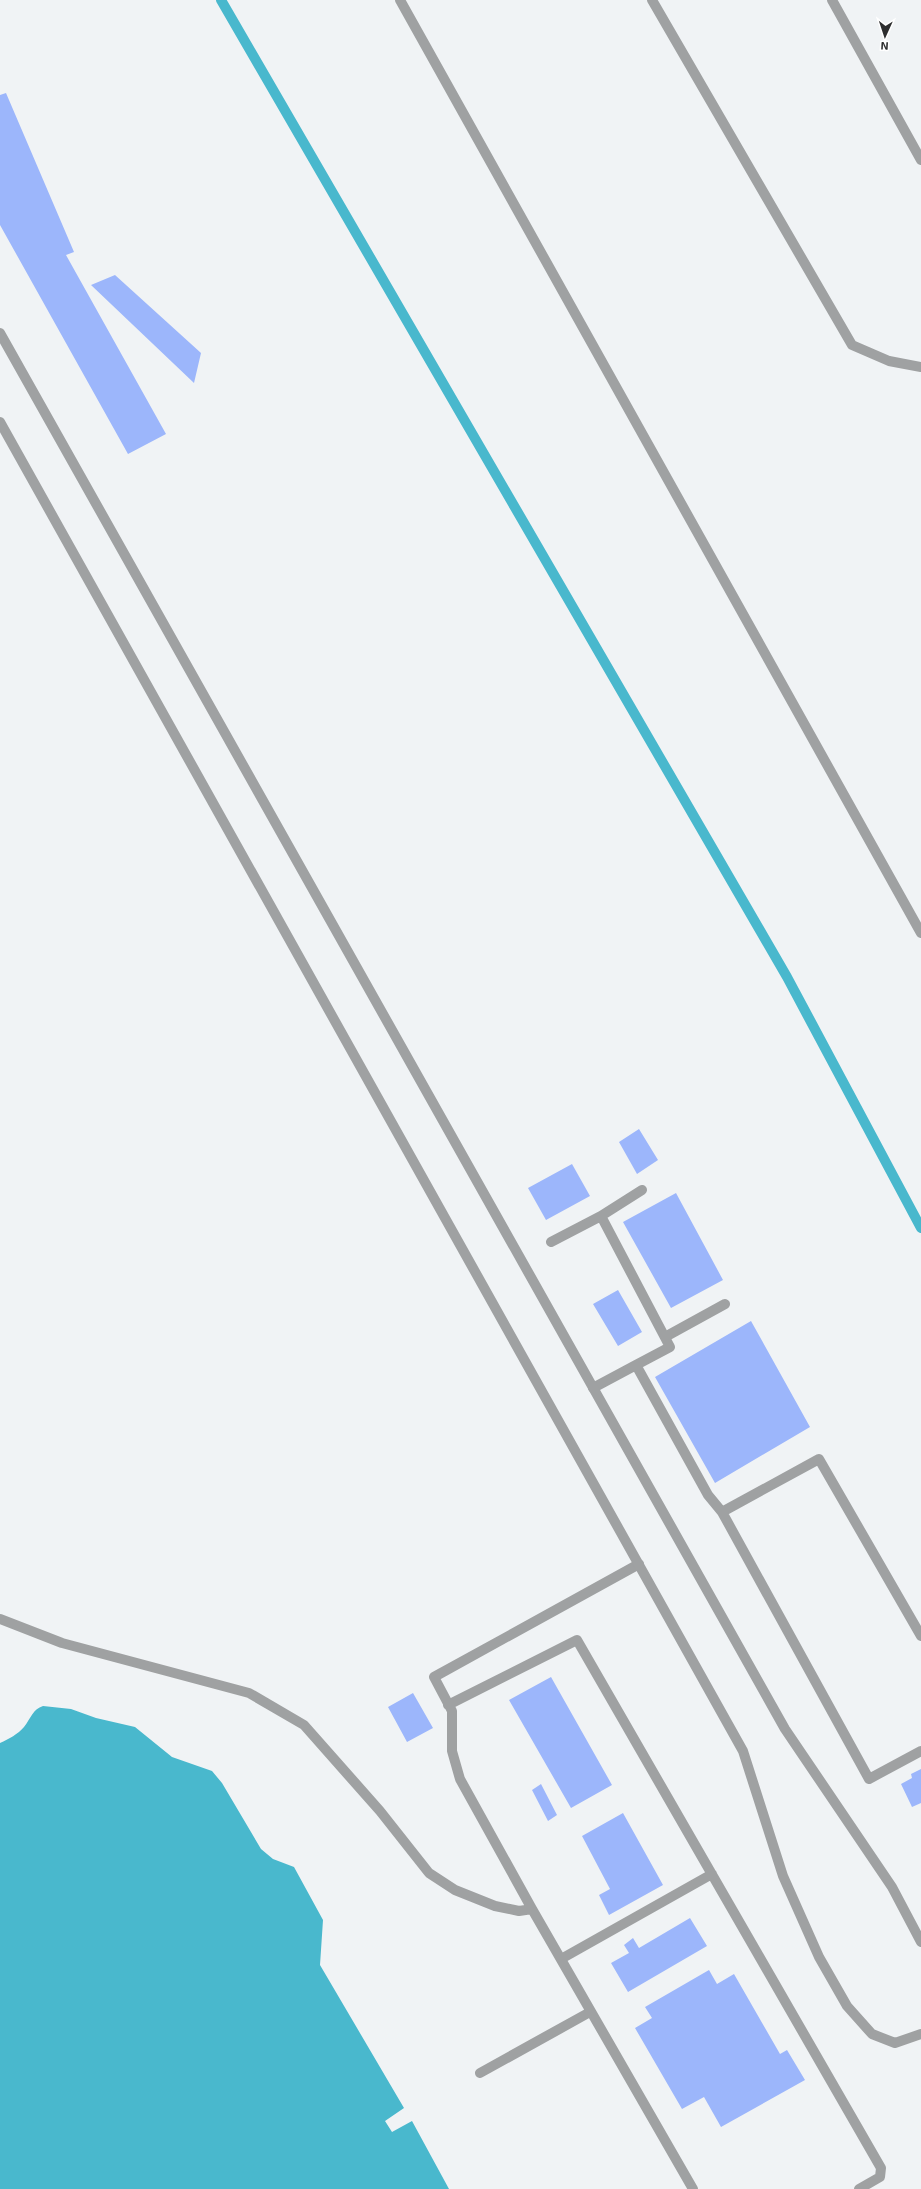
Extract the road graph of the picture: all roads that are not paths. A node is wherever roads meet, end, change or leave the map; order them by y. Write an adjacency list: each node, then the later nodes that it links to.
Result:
1 (400, 0): 8 (street)
2 (652, 0): 6 (street)
3 (832, 0): 4 (street)
4 (921, 160)
5 (0, 333): 15 (street)
6 (921, 367)
7 (0, 422): 17 (street)
8 (921, 933)
9 (642, 1190): 10 (street)
10 (600, 1216): 11 (street); 13 (street)
11 (550, 1242)
12 (725, 1304): 13 (street)
13 (664, 1337): 14 (street)
14 (636, 1365): 15 (street); 16 (street)
15 (593, 1388): 24 (street)
16 (722, 1512): 19 (street); 21 (street)
17 (639, 1564): 20 (street); 27 (street)
18 (0, 1619): 23 (street)
19 (921, 1636)
20 (448, 1705): 22 (street); 23 (street)
21 (921, 1751)
22 (712, 1874): 25 (street); 30 (street)
23 (532, 1909): 25 (street)
24 (921, 1942)
25 (561, 1959): 26 (street)
26 (590, 2012): 28 (street); 29 (street)
27 (921, 2034)
28 (480, 2073)
29 (693, 2189)
30 (859, 2189)

